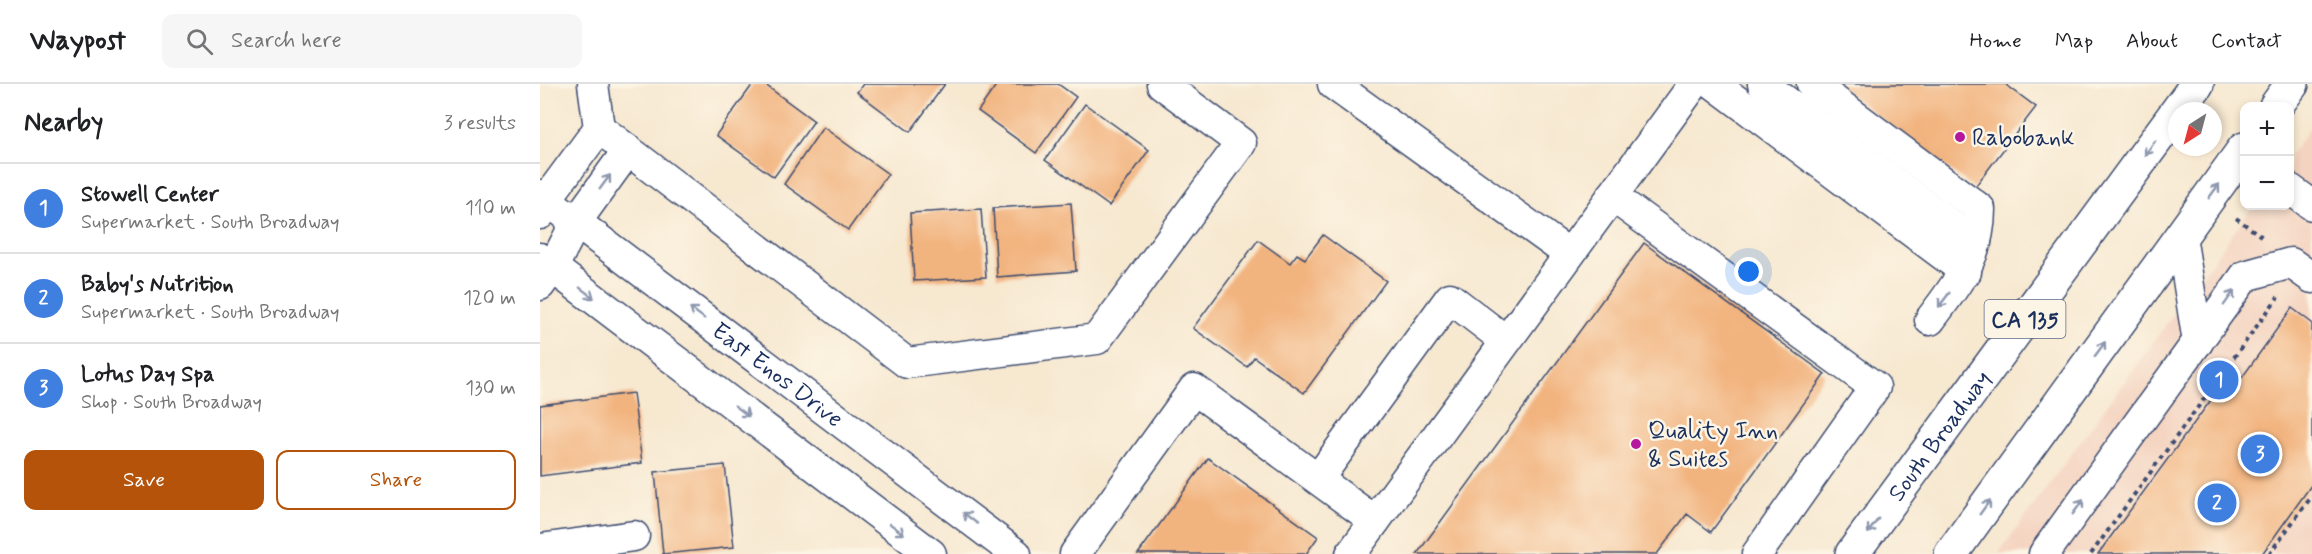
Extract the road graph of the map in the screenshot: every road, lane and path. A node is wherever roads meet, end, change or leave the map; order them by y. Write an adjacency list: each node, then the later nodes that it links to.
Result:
1 (593, 84): 13 (street)
2 (1162, 84): 14 (street)
3 (1333, 84): 25 (street)
4 (1694, 84): 17 (street)
5 (1714, 84): 24 (street)
6 (1737, 84): 24 (street)
7 (1763, 84): 24 (street)
8 (1789, 84): 24 (street)
9 (1812, 84): 24 (street)
10 (2197, 84): 42 (main road, South Broadway / CA 135, one-way to 42)
11 (2292, 84): 12 (main road)
12 (2279, 102)
13 (599, 128): 14 (street); 18 (street)
14 (628, 150): 21 (street, one-way to 14)
15 (2241, 156): 22 (main road, CA 135, one-way to 15)
16 (2294, 192): 19 (street)
17 (1612, 196): 25 (street); 41 (street)
18 (542, 203): 21 (street, East Enos Drive)
19 (2312, 205)
20 (2236, 218): 23 (path)
21 (576, 222): 26 (street); 38 (street, East Enos Drive, one-way to 21)
22 (2181, 236): 31 (street); 43 (main road, CA 135, one-way to 22)
23 (2273, 245)
24 (1973, 250): 29 (street, one-way to 29)
25 (1569, 254): 30 (street)
26 (544, 270): 37 (street, one-way to 37)
27 (2312, 278): 31 (street, one-way to 27)
28 (2281, 293): 45 (path)
29 (1930, 320)
30 (1506, 341): 32 (street); 34 (street)
31 (2198, 342): 44 (street, one-way to 31)
32 (1318, 479): 34 (street); 39 (street)
33 (2312, 496): 46 (path)
34 (1375, 521): 40 (street)
35 (634, 536): 36 (street)
36 (540, 549)
37 (931, 554)
38 (1016, 554)
39 (1076, 554)
40 (1351, 554)
41 (1757, 554)
42 (1852, 554)
43 (1951, 554)
44 (2044, 554)
45 (2091, 554)
46 (2269, 554)

